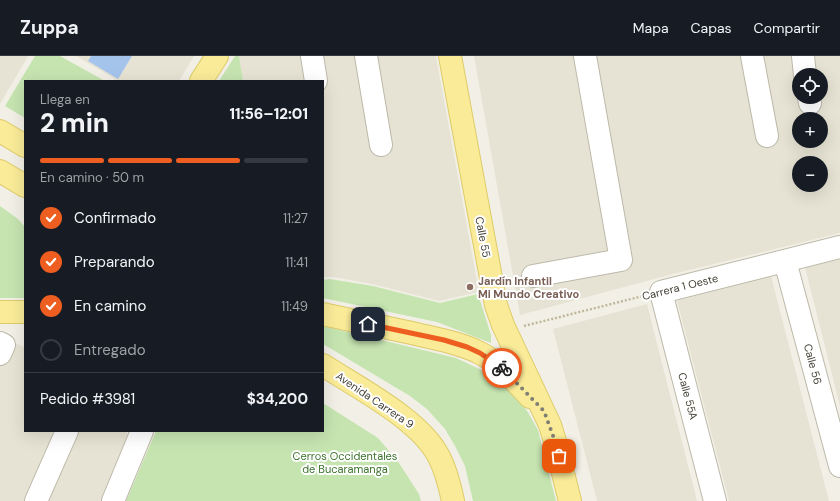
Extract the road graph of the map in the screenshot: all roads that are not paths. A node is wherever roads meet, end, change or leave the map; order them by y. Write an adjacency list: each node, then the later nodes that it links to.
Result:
1 (217, 56): 9 (main road)
2 (312, 56): 10 (street)
3 (366, 56): 14 (street)
4 (450, 56): 27 (main road, Calle 55)
5 (585, 56): 19 (street)
6 (752, 56): 12 (street)
7 (803, 56): 8 (street)
8 (805, 68)
9 (202, 80)
10 (316, 80)
11 (0, 131): 13 (main road)
12 (767, 136)
13 (24, 145)
14 (381, 145)
15 (11, 178): 16 (street)
16 (24, 197)
17 (840, 247): 18 (street, Carrera 1 Oeste)
18 (785, 261): 20 (street, Carrera 1 Oeste); 30 (street, Calle 56)
19 (533, 276)
20 (661, 292): 35 (street, Calle 55A)
21 (0, 312): 22 (main road)
22 (24, 312)
23 (324, 314): 27 (main road)
24 (0, 343): 25 (street)
25 (0, 354)
26 (324, 366): 33 (main road, Avenida Carrera 9)
27 (544, 411): 34 (main road, Calle 55)
28 (67, 432): 31 (street)
29 (142, 432): 32 (street)
30 (840, 466)
31 (36, 501)
32 (113, 501)
33 (453, 501)
34 (570, 501)
35 (715, 501)

